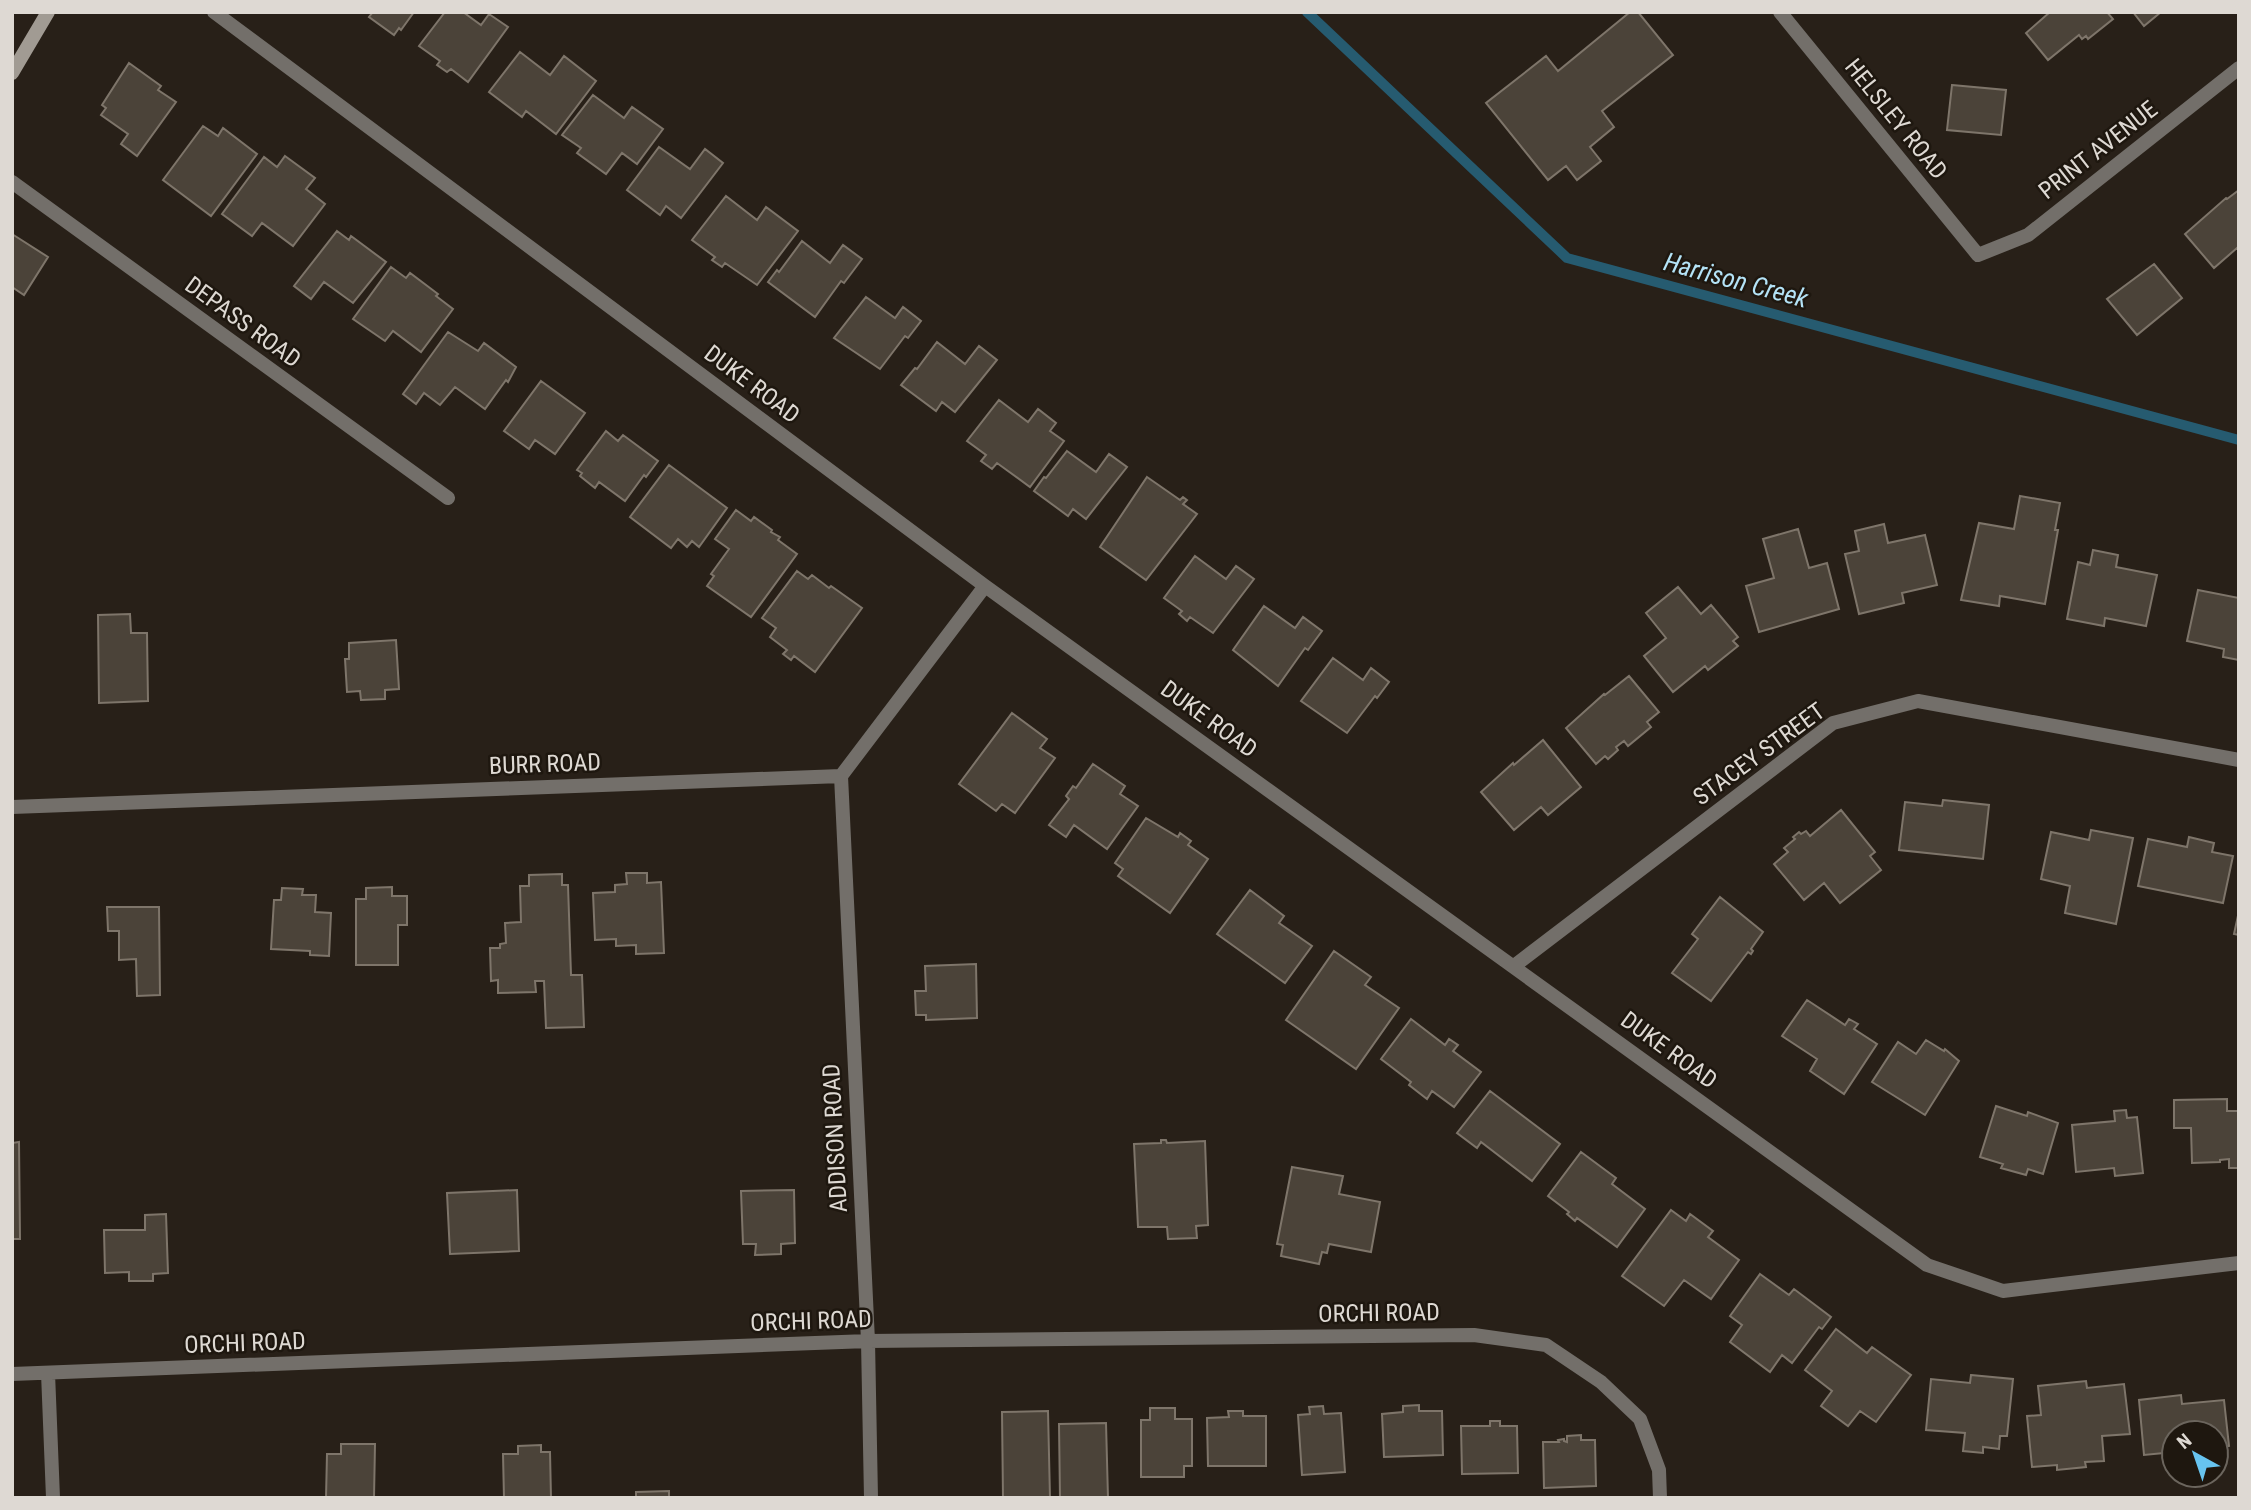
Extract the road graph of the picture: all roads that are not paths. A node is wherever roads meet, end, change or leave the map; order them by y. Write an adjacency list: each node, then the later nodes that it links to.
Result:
1 (48, 12): 5 (street)
2 (214, 12): 9 (street, DUKE ROAD)
3 (1780, 12): 7 (street, HELSLEY ROAD)
4 (2239, 68): 7 (street, PRINT AVENUE)
5 (12, 73)
6 (12, 182): 8 (street, DEPASS ROAD)
7 (1978, 254)
8 (448, 498)
9 (985, 586): 11 (street); 13 (street, DUKE ROAD)
10 (2239, 760): 13 (street, STACEY STREET)
11 (841, 776): 12 (street, BURR ROAD); 15 (street, ADDISON ROAD)
12 (12, 807)
13 (1514, 967): 14 (street, DUKE ROAD)
14 (2239, 1263)
15 (868, 1341): 16 (street, ORCHI ROAD); 19 (street, ADDISON ROAD); 20 (street, ORCHI ROAD)
16 (48, 1373): 17 (street, ORCHI ROAD); 18 (street)
17 (12, 1374)
18 (53, 1498)
19 (871, 1498)
20 (1660, 1498)

